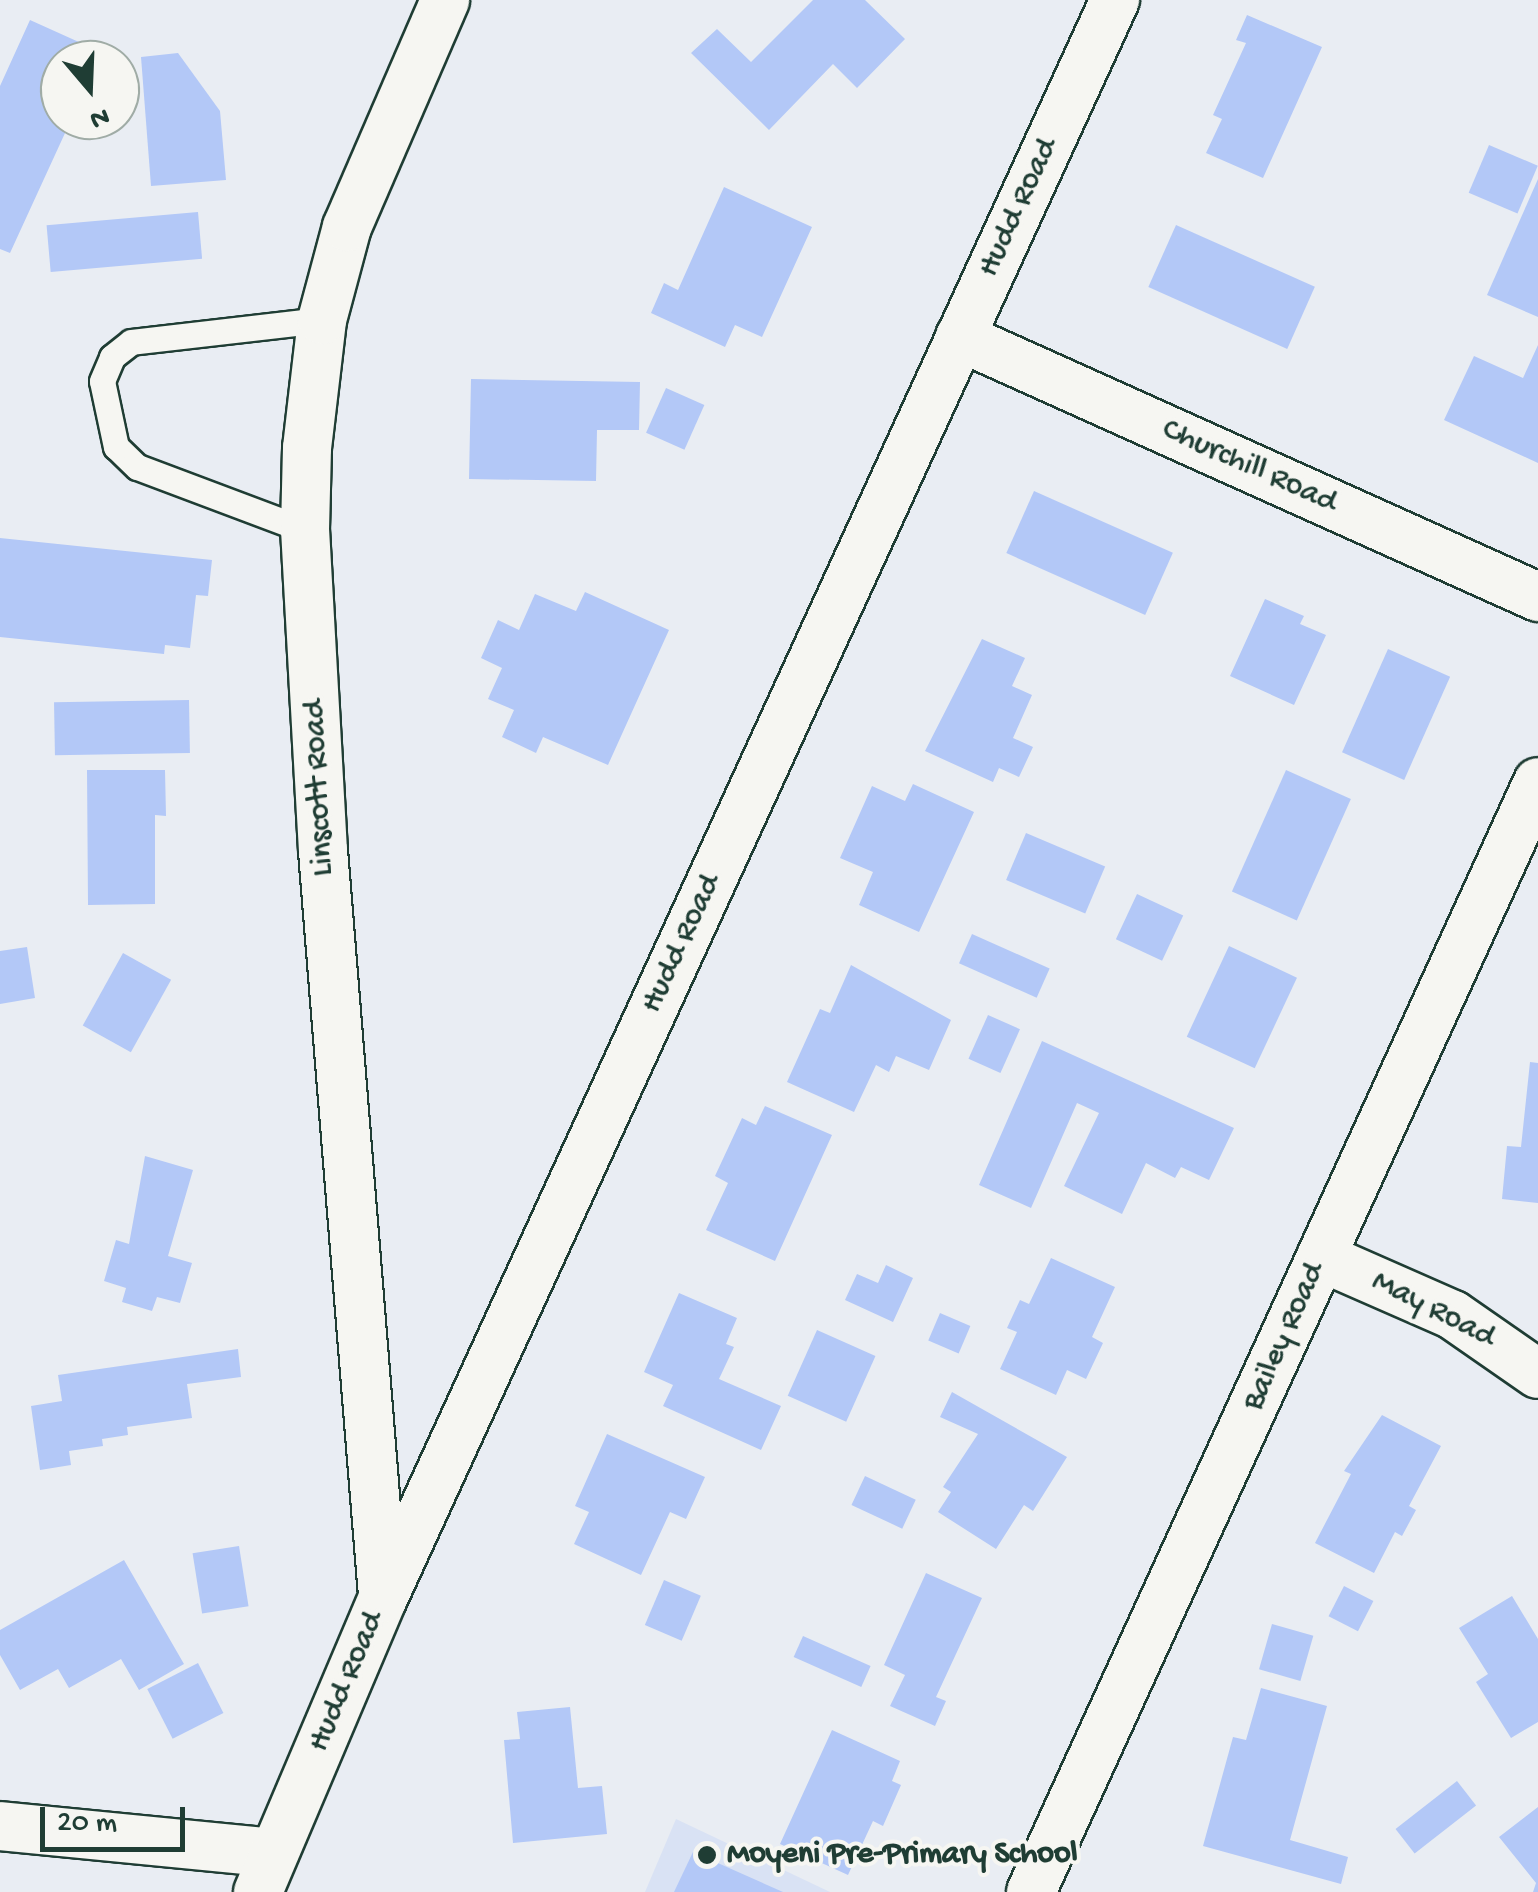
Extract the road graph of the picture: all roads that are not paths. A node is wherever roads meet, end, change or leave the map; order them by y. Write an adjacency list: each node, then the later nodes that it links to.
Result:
1 (445, 0): 3 (street, Linscott Road)
2 (1115, 0): 4 (street, Hudd Road)
3 (322, 320): 5 (street, Linscott Road); 5 (lane)
4 (960, 337): 6 (street, Churchill Road); 10 (street, Hudd Road)
5 (305, 530): 10 (street, Linscott Road)
6 (1538, 597)
7 (1538, 782): 8 (street, Bailey Road)
8 (1321, 1257): 9 (street, May Road); 13 (street, Bailey Road)
9 (1538, 1374)
10 (383, 1598): 12 (street, Hudd Road)
11 (0, 1826): 12 (street)
12 (264, 1881)
13 (1032, 1892)

